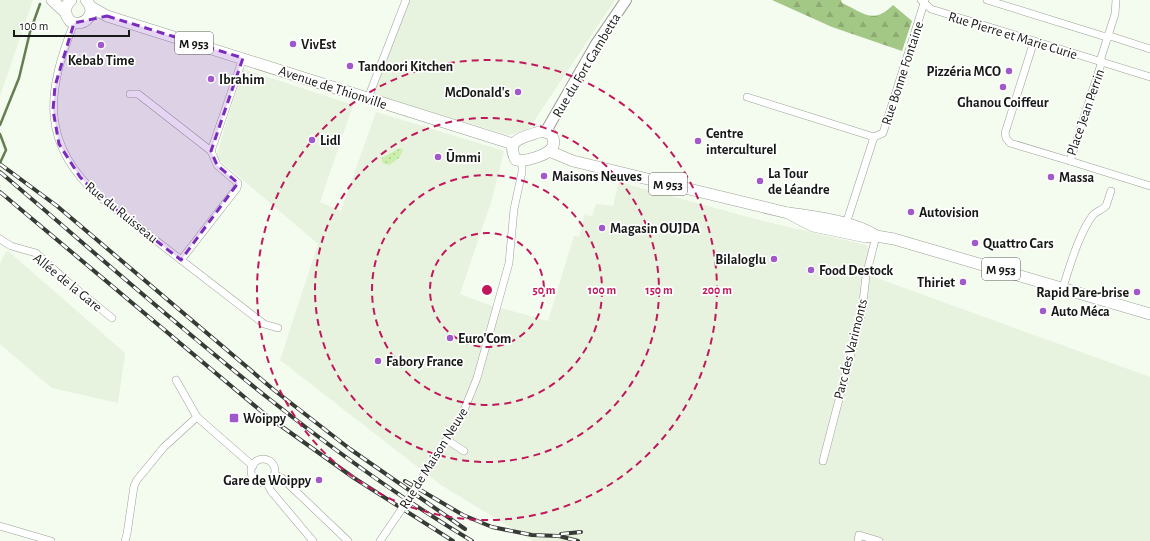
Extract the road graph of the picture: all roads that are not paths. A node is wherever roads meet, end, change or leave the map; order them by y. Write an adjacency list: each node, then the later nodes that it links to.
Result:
1 (52, 0): 10 (main road)
2 (66, 0): 3 (main road)
3 (71, 0): 10 (main road)
4 (406, 0): 22 (street)
5 (626, 0): 23 (street, Rue du Fort Gambetta)
6 (988, 0): 14 (street, Rue Pierre et Marie Curie)
7 (1116, 0): 14 (street, Place Jean Perrin)
8 (923, 1): 15 (street, Rue Pierre et Marie Curie); 24 (street, Rue Bonne Fontaine)
9 (88, 2): 11 (main road, Avenue de Thionville / M 953); 12 (main road)
10 (65, 12): 13 (main road)
11 (107, 16): 12 (main road, Avenue de Thionville / M 953); 17 (main road, Avenue de Thionville / M 953)
12 (89, 18): 13 (main road, Avenue de Thionville)
13 (74, 23): 35 (street, Rue du Ruisseau)
14 (1108, 36): 16 (street, Rue Pierre et Marie Curie); 18 (street, Place Jean Perrin)
15 (1034, 41): 18 (street, Rue Pierre et Marie Curie); 28 (street, Place Jean Perrin)
16 (1150, 49)
17 (243, 58): 22 (main road, Avenue de Thionville / M 953); 26 (street)
18 (1101, 61): 19 (street, Rue Pierre et Marie Curie); 28 (street, Place Jean Perrin)
19 (1150, 77)
20 (130, 94): 26 (street)
21 (747, 97): 24 (street)
22 (368, 98): 25 (main road, Avenue de Thionville / M 953)
23 (546, 131): 25 (main road); 27 (main road)
24 (874, 137): 32 (street)
25 (513, 144): 29 (main road)
26 (212, 151): 35 (street)
27 (549, 151): 29 (main road); 32 (main road, M 953)
28 (1070, 161): 30 (street)
29 (522, 162): 42 (street, Rue de Maison Neuve)
30 (1150, 186)
31 (1111, 191): 36 (street)
32 (844, 228): 33 (main road, M 953)
33 (876, 236): 36 (main road, M 953); 44 (street, Parc des Varimonts)
34 (0, 239): 38 (street, Allée de la Gare)
35 (182, 260): 39 (street, Rue du Ruisseau)
36 (1063, 287): 37 (main road, M 953)
37 (1150, 314)
38 (112, 318)
39 (278, 328)
40 (176, 380): 41 (street)
41 (197, 417): 45 (street); 50 (street)
42 (447, 440): 43 (street); 53 (street, Rue de Maison Neuve, bridge)
43 (464, 451)
44 (822, 461)
45 (253, 466): 46 (street); 47 (street)
46 (275, 475): 47 (street); 52 (street)
47 (267, 483): 51 (street)
48 (0, 526): 49 (street)
49 (51, 541)
50 (125, 541)
51 (313, 541)
52 (348, 541)
53 (380, 541)
54 (858, 541): 55 (street)
55 (880, 541)

